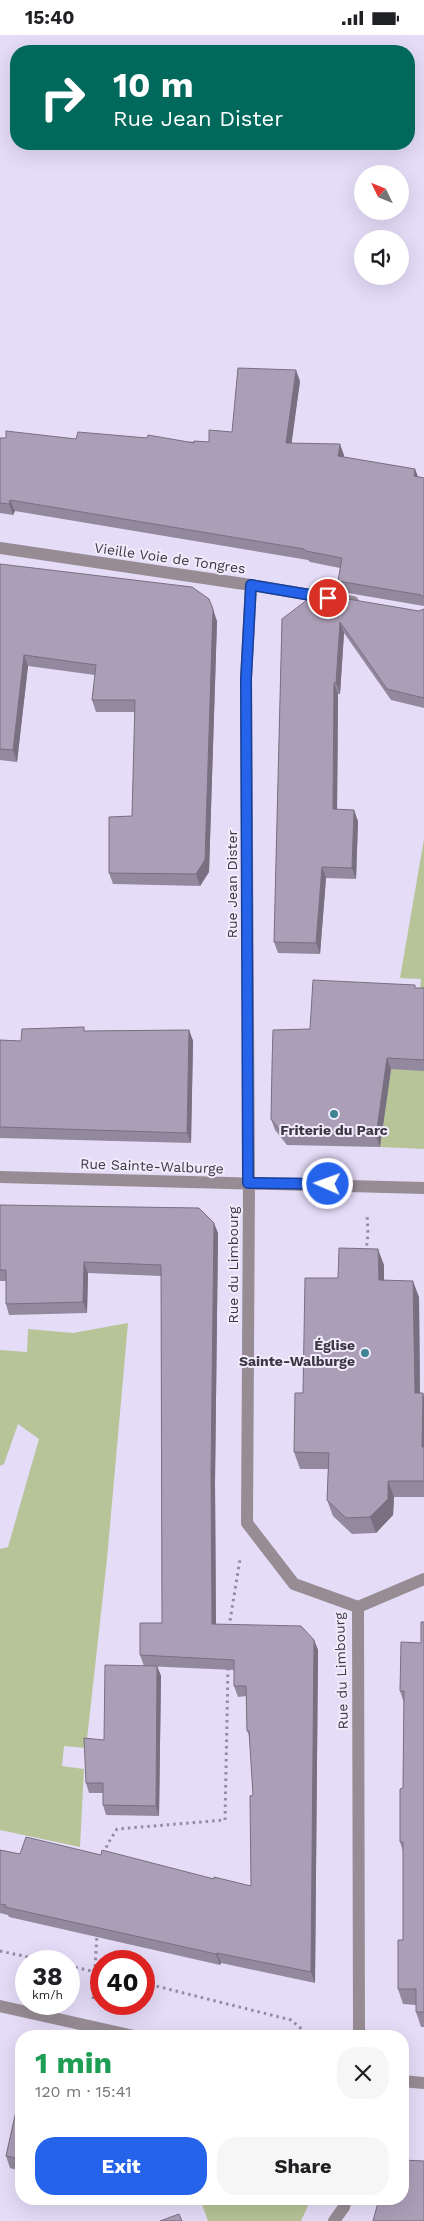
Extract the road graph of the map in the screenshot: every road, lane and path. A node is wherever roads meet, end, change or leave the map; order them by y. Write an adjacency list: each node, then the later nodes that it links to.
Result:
1 (0, 548): 2 (street, Vieille Voie de Tongres)
2 (251, 585): 3 (street, Vieille Voie de Tongres); 5 (street, Rue Jean Dister)
3 (366, 605)
4 (0, 1177): 5 (street, Rue Sainte-Walburge)
5 (248, 1183): 6 (street, Rue Sainte-Walburge); 9 (street, Rue du Limbourg)
6 (424, 1188)
7 (368, 1234): 8 (path)
8 (365, 1257)
9 (246, 1523): 11 (street, Rue du Limbourg); 12 (path)
10 (424, 1579): 11 (street)
11 (358, 1607): 23 (street, Rue du Limbourg)
12 (229, 1633)
13 (228, 1662): 14 (path)
14 (104, 1862)
15 (98, 1932): 20 (path)
16 (0, 1951): 17 (path)
17 (15, 1954)
18 (155, 1986): 22 (path)
19 (0, 2007): 20 (street)
20 (91, 2027): 21 (street)
21 (105, 2030)
22 (303, 2030)
23 (359, 2030)
24 (409, 2082): 25 (street)
25 (424, 2083)
26 (344, 2205): 27 (street)
27 (334, 2221)

